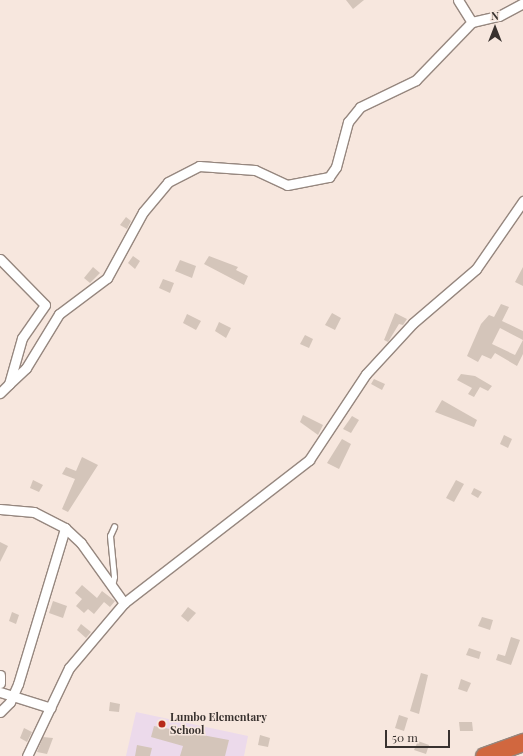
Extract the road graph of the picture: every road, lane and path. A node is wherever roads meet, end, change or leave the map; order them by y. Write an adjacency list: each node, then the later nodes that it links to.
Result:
1 (458, 0): 3 (street)
2 (523, 3): 3 (street)
3 (472, 22): 6 (street)
4 (523, 201): 12 (street)
5 (0, 258): 6 (street)
6 (9, 384): 7 (street)
7 (0, 394)
8 (0, 509): 10 (street)
9 (114, 527): 11 (lane)
10 (65, 528): 11 (street); 16 (street)
11 (112, 586): 12 (street)
12 (124, 603): 17 (street)
13 (0, 675): 14 (street)
14 (0, 682)
15 (0, 692): 16 (street)
16 (13, 697): 17 (street); 18 (street)
17 (51, 708): 20 (street)
18 (0, 712)
19 (523, 742): 21 (highway)
20 (27, 756)
21 (484, 756)

